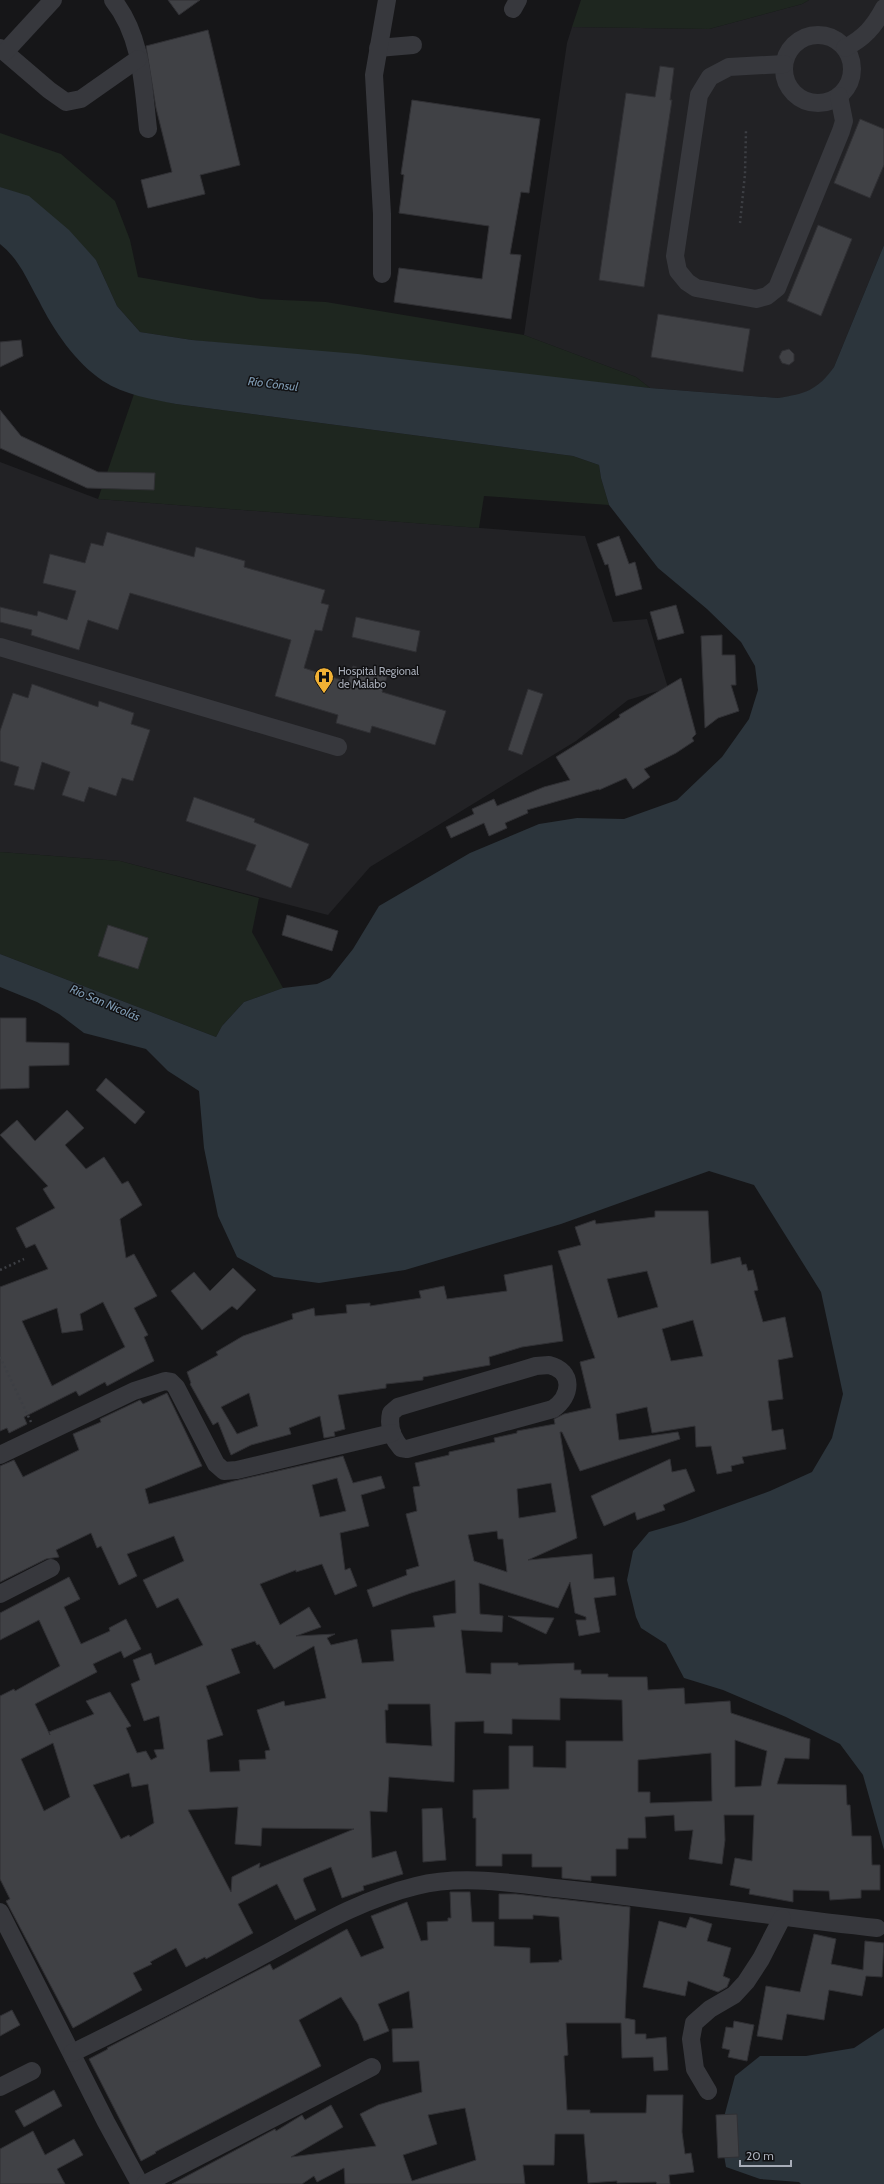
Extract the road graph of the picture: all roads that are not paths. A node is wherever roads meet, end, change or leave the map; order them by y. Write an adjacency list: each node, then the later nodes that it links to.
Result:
1 (53, 0): 8 (street)
2 (113, 0): 9 (street)
3 (387, 0): 6 (street)
4 (884, 8): 7 (street)
5 (413, 45): 6 (street)
6 (378, 48): 13 (street)
7 (846, 48): 10 (street); 11 (street)
8 (3, 50): 9 (street)
9 (138, 59): 12 (street)
10 (784, 64): 11 (street); 11 (street)
11 (839, 96)
12 (148, 130)
13 (382, 274)
14 (0, 648): 15 (street)
15 (338, 747)
16 (392, 1433): 16 (street); 17 (street)
17 (0, 1455)
18 (51, 1568): 19 (street)
19 (0, 1594)
20 (0, 1912): 23 (street)
21 (782, 1918): 22 (street); 23 (street); 27 (street)
22 (877, 1928)
23 (72, 2053): 28 (street)
24 (372, 2066): 29 (street)
25 (32, 2071): 26 (street)
26 (0, 2087)
27 (708, 2091)
28 (140, 2184)
29 (145, 2184)

